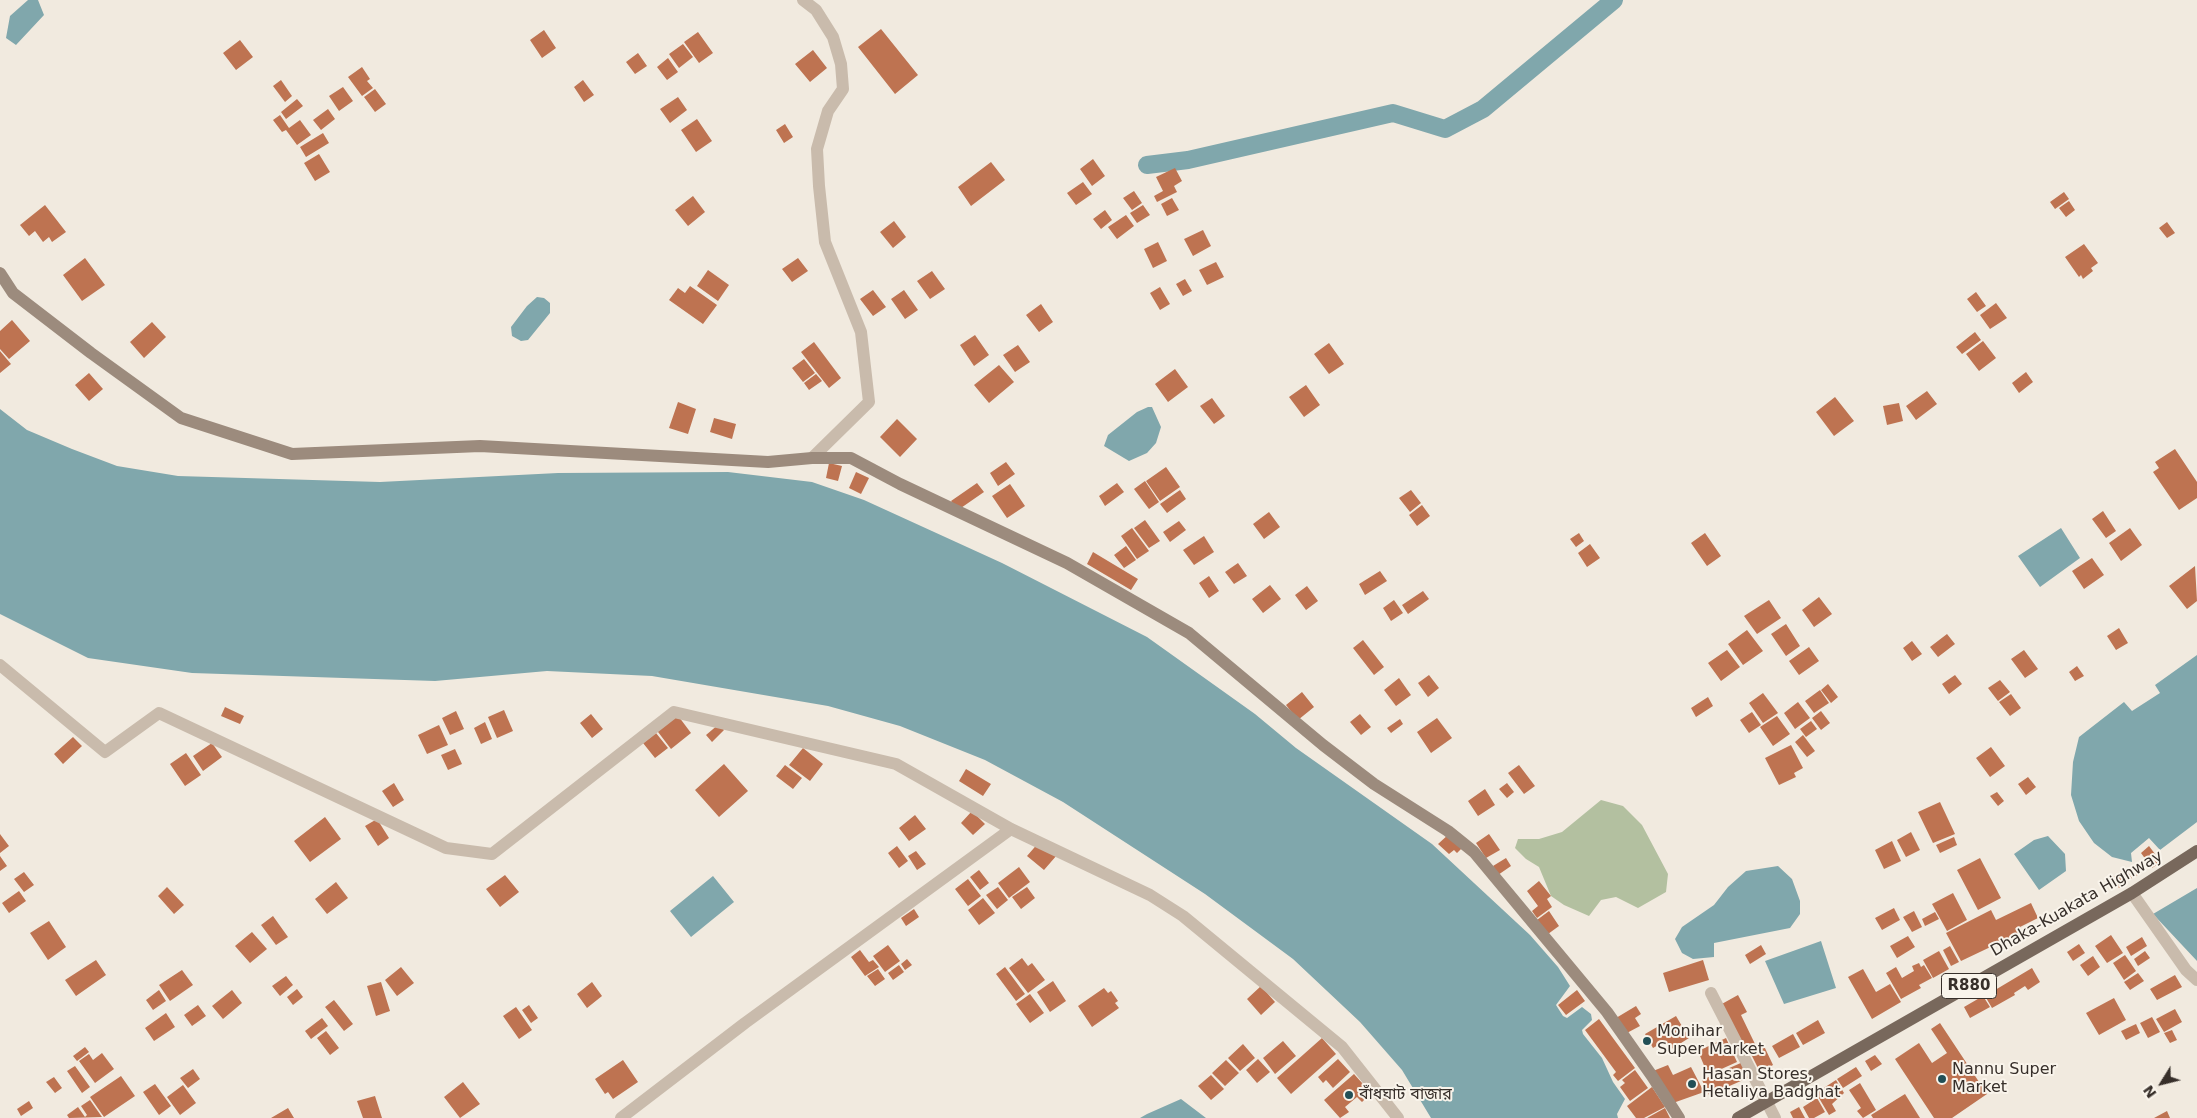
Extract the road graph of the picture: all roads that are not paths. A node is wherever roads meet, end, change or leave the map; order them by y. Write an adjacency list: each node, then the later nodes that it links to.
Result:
1 (803, 0): 3 (street)
2 (0, 273): 3 (street)
3 (812, 458): 13 (street)
4 (0, 665): 5 (street)
5 (1010, 829): 11 (street); 12 (street)
6 (2197, 851): 7 (main road, Dhaka-Kuakata Highway / R880)
7 (2132, 893): 8 (street); 10 (main road, Dhaka-Kuakata Highway / R880)
8 (2197, 980)
9 (1711, 993): 10 (street)
10 (1766, 1101): 14 (main road, Dhaka-Kuakata Highway / R880); 15 (street)
11 (621, 1118)
12 (1398, 1118)
13 (1679, 1118)
14 (1738, 1118)
15 (1775, 1118)

